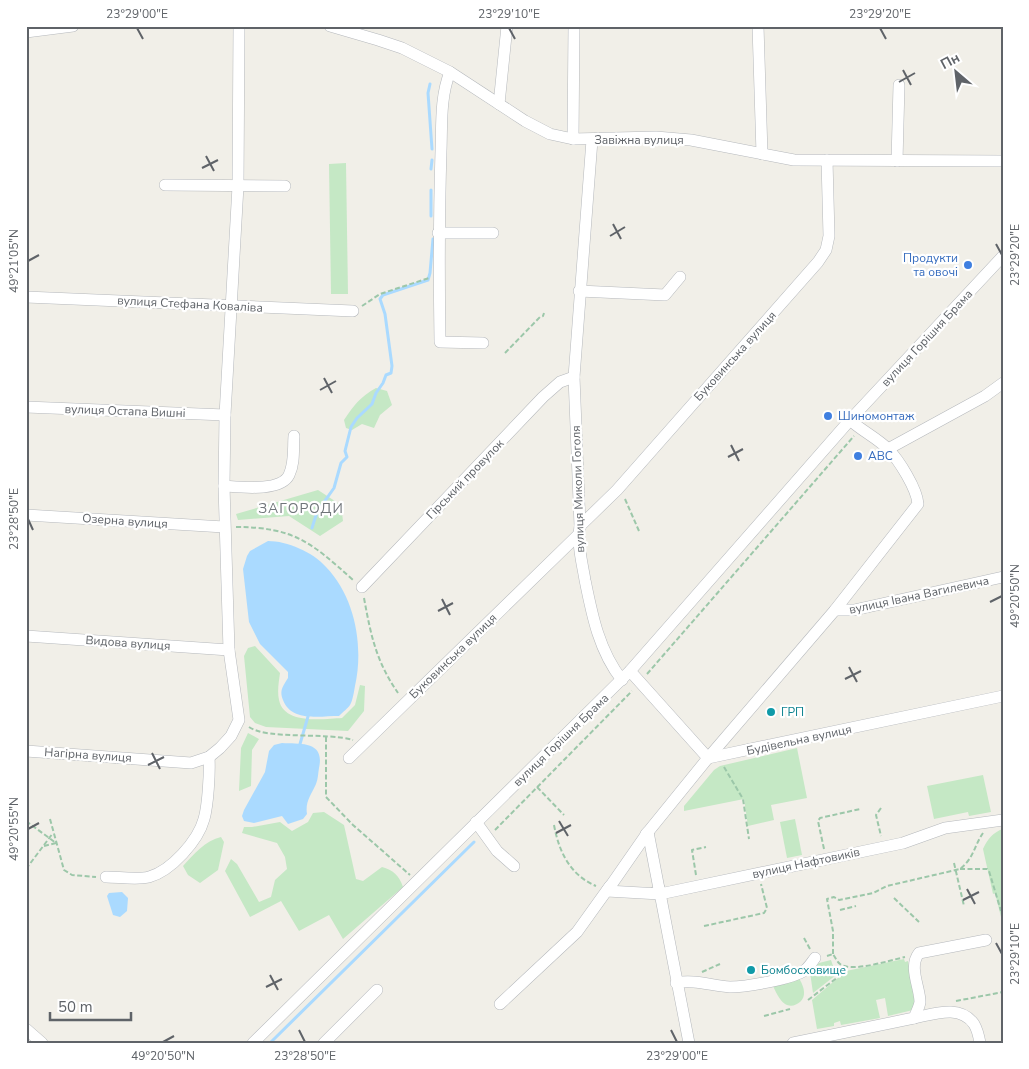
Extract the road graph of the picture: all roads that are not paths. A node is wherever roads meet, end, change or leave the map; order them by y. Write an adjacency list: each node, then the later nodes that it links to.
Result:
1 (73, 26): 7 (street)
2 (239, 26): 18 (street)
3 (330, 26): 8 (street, Завіжна вулиця)
4 (507, 26): 10 (street)
5 (574, 26): 11 (street)
6 (758, 26): 13 (street)
7 (26, 32)
8 (450, 72): 10 (street, Завіжна вулиця); 20 (street)
9 (900, 85): 15 (street)
10 (499, 104): 11 (street, Завіжна вулиця)
11 (573, 139): 12 (street, Завіжна вулиця)
12 (592, 140): 13 (street, Завіжна вулиця); 24 (street, вулиця Миколи Гоголя)
13 (762, 154): 14 (street, Завіжна вулиця)
14 (827, 160): 15 (street, Завіжна вулиця); 39 (street, Буковинська вулиця)
15 (897, 161): 16 (street, Завіжна вулиця)
16 (1003, 162)
17 (165, 185): 18 (street)
18 (238, 186): 19 (street); 26 (street)
19 (285, 186)
20 (438, 233): 21 (street); 28 (street)
21 (493, 233)
22 (1003, 256): 33 (street, вулиця Горішня Брама)
23 (680, 277): 24 (street)
24 (580, 291): 29 (street, вулиця Миколи Гоголя)
25 (26, 297): 26 (street, вулиця Стефана Коваліва)
26 (232, 306): 27 (street, вулиця Стефана Коваліва); 32 (street)
27 (353, 312)
28 (483, 343)
29 (574, 377): 39 (street, вулиця Миколи Гоголя); 41 (street, Гірський провулок)
30 (1003, 383): 35 (street)
31 (26, 407): 32 (street, вулиця Остапа Вишні)
32 (224, 415): 36 (street)
33 (850, 420): 35 (street); 45 (street, вулиця Горішня Брама)
34 (294, 436): 36 (street)
35 (888, 449): 42 (street)
36 (224, 486): 38 (street)
37 (26, 515): 38 (street, Озерна вулиця)
38 (224, 527): 44 (street)
39 (579, 530): 45 (street, вулиця Миколи Гоголя); 50 (street, Буковинська вулиця)
40 (1003, 577): 42 (street, вулиця Івана Вагилевича)
41 (362, 587)
42 (836, 610): 49 (street)
43 (26, 636): 44 (street, Видова вулиця)
44 (229, 650): 48 (street)
45 (626, 676): 49 (street); 52 (street, вулиця Горішня Брама)
46 (1003, 696): 49 (street, Будівельна вулиця)
47 (26, 751): 48 (street, Нагірна вулиця)
48 (208, 757): 55 (street)
49 (713, 757): 53 (street)
50 (349, 758)
51 (998, 821): 57 (street, вулиця Нафтовиків)
52 (476, 822): 54 (street); 67 (street, вулиця Горішня Брама)
53 (648, 832): 56 (street); 57 (street)
54 (514, 866)
55 (106, 877)
56 (607, 891): 57 (street, вулиця Нафтовиків); 62 (street)
57 (660, 894): 60 (street)
58 (986, 940): 63 (street)
59 (816, 958): 60 (street)
60 (676, 983): 69 (street)
61 (377, 990): 68 (street)
62 (500, 1004)
63 (914, 1018): 65 (street); 71 (street)
64 (26, 1029): 66 (street)
65 (839, 1038): 70 (street)
66 (42, 1043)
67 (253, 1043)
68 (324, 1043)
69 (689, 1043)
70 (793, 1043)
71 (980, 1043)

